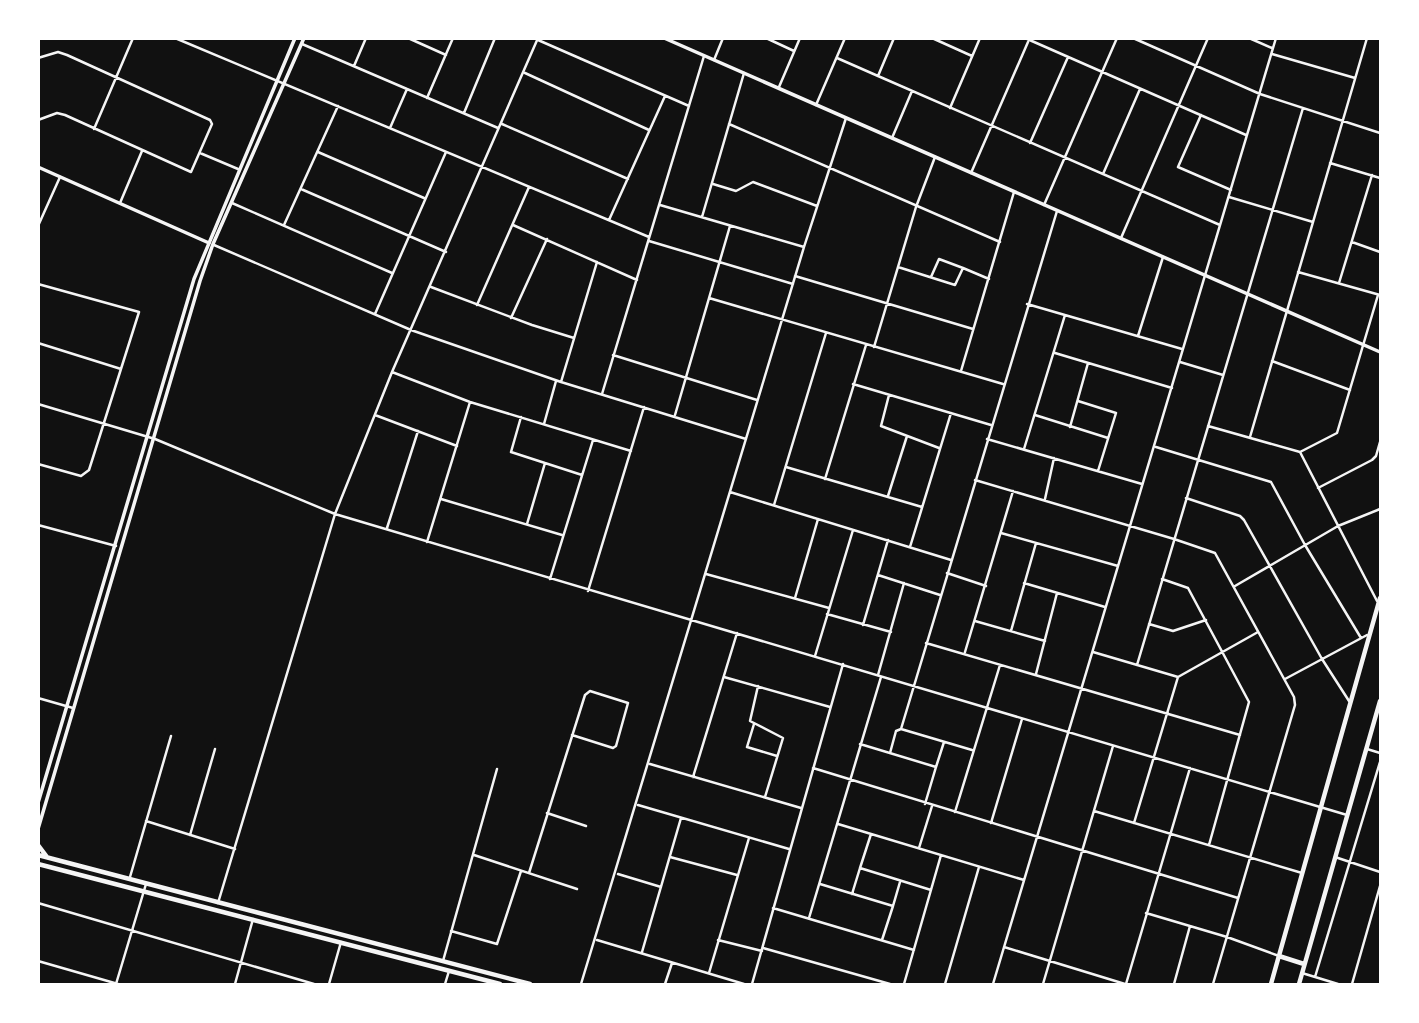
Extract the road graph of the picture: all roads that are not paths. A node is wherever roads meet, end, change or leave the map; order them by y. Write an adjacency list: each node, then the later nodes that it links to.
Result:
1 (133, 38): 42 (street)
2 (175, 38): 44 (street)
3 (295, 38): 44 (main road)
4 (366, 38): 36 (street)
5 (408, 38): 29 (street)
6 (453, 38): 29 (street)
7 (495, 38): 59 (street)
8 (664, 38): 26 (main road)
9 (681, 38): 26 (street)
10 (723, 38): 35 (street)
11 (766, 38): 27 (street)
12 (800, 38): 27 (street)
13 (845, 38): 34 (street)
14 (894, 38): 41 (street)
15 (933, 38): 31 (street)
16 (980, 38): 31 (street)
17 (1117, 38): 39 (street)
18 (1133, 38): 37 (street)
19 (1208, 38): 37 (street)
20 (1249, 38): 28 (street)
21 (1276, 38): 28 (street)
22 (538, 39): 38 (street); 51 (street)
23 (1027, 39): 32 (street); 66 (street)
24 (1366, 39): 43 (street)
25 (303, 41): 36 (street); 45 (main road)
26 (678, 44): 30 (main road)
27 (794, 51): 46 (street)
28 (1272, 51): 43 (street); 50 (street)
29 (446, 55): 52 (street)
30 (704, 56): 35 (main road); 54 (street)
31 (972, 56): 57 (street)
32 (1068, 57): 39 (street); 74 (street)
33 (38, 58): 42 (street)
34 (837, 58): 41 (street); 53 (street)
35 (714, 60): 40 (main road)
36 (354, 66): 47 (street)
37 (1196, 66): 50 (street); 55 (street)
38 (524, 72): 64 (street); 70 (street)
39 (1102, 72): 48 (street); 80 (street)
40 (744, 74): 46 (main road); 65 (street)
41 (878, 76): 49 (street)
42 (116, 77): 68 (street); 78 (street)
43 (1355, 78): 63 (street)
44 (276, 81): 45 (street); 85 (main road)
45 (284, 84): 56 (street); 101 (main road)
46 (778, 88): 53 (main road)
47 (407, 89): 52 (street); 67 (street)
48 (1140, 89): 55 (street); 87 (street)
49 (912, 91): 57 (street); 73 (street)
50 (1260, 94): 58 (street); 72 (street)
51 (665, 95): 54 (street); 70 (street)
52 (428, 98): 59 (street)
53 (816, 105): 61 (main road)
54 (689, 106): 102 (street)
55 (1178, 106): 60 (street); 96 (street)
56 (338, 107): 67 (street); 76 (street)
57 (950, 108): 66 (street)
58 (1303, 108): 63 (street); 106 (street)
59 (464, 114): 69 (street)
60 (1201, 115): 72 (street); 95 (street)
61 (846, 118): 73 (main road); 84 (street)
62 (38, 120): 68 (street)
63 (1342, 122): 71 (street); 81 (street)
64 (502, 124): 69 (street); 91 (street)
65 (729, 124): 84 (street); 92 (street)
66 (991, 126): 74 (street); 86 (street)
67 (390, 128): 77 (street)
68 (94, 129): 75 (street)
69 (499, 129): 83 (street)
70 (649, 130): 91 (street)
71 (1381, 133)
72 (1247, 135): 95 (street)
73 (891, 138): 79 (main road)
74 (1030, 143): 80 (street)
75 (142, 151): 78 (street); 100 (street)
76 (318, 152): 94 (street); 99 (street)
77 (446, 152): 83 (street); 99 (street)
78 (200, 153): 85 (street)
79 (935, 157): 86 (main road); 105 (street)
80 (1065, 158): 87 (street); 103 (street)
81 (1330, 163): 88 (street); 110 (street)
82 (38, 167): 89 (main road)
83 (483, 167): 93 (street); 125 (street)
84 (829, 168): 104 (street); 105 (street)
85 (238, 169): 120 (main road)
86 (971, 173): 97 (main road)
87 (1103, 174): 96 (street)
88 (1372, 175): 90 (street); 122 (street)
89 (60, 177): 100 (main road); 113 (street)
90 (1381, 177)
91 (628, 179): 109 (street)
92 (712, 184): 104 (street); 108 (street)
93 (529, 187): 109 (street); 111 (street)
94 (301, 189): 114 (street); 116 (street)
95 (1231, 190): 98 (street)
96 (1141, 191): 112 (street); 117 (street)
97 (1014, 192): 103 (main road); 121 (street)
98 (1229, 197): 106 (street); 112 (street)
99 (425, 198): 116 (street)
100 (120, 203): 120 (main road)
101 (232, 203): 114 (street); 123 (main road)
102 (660, 205): 108 (street); 119 (street)
103 (1044, 205): 107 (main road)
104 (817, 206): 124 (street)
105 (916, 207): 121 (street); 130 (street)
106 (1272, 210): 110 (street); 143 (street)
107 (1057, 211): 117 (main road); 146 (street)
108 (702, 217): 115 (street)
109 (609, 220): 119 (street)
110 (1313, 222): 132 (street)
111 (513, 225): 118 (street); 147 (street)
112 (1220, 225): 135 (street)
113 (38, 226)
114 (284, 226): 133 (street)
115 (730, 226): 124 (street); 129 (street)
116 (409, 236): 125 (street); 133 (street)
117 (1121, 238): 127 (main road)
118 (547, 239): 128 (street); 152 (street)
119 (649, 239): 129 (street); 138 (street)
120 (208, 242): 123 (main road); 200 (main road)
121 (1000, 242): 137 (street)
122 (1352, 242): 126 (street); 139 (street)
123 (213, 244): 150 (street); 203 (main road)
124 (804, 247): 134 (street)
125 (446, 252): 142 (street)
126 (1381, 252)
127 (1163, 257): 135 (main road); 157 (street)
128 (597, 262): 138 (street); 158 (street)
129 (720, 262): 141 (street); 145 (street)
130 (898, 267): 136 (street); 148 (street)
131 (963, 268): 136 (street); 136 (street); 137 (street)
132 (1298, 272): 139 (street); 149 (street)
133 (393, 273): 150 (street)
134 (795, 276): 141 (street); 148 (street)
135 (1206, 276): 143 (main road); 163 (street)
136 (931, 278)
137 (990, 279): 154 (street)
138 (636, 280): 167 (street)
139 (1339, 283): 144 (street)
140 (38, 284): 171 (street)
141 (793, 284): 153 (street)
142 (431, 287): 147 (street); 155 (street)
143 (1248, 294): 149 (main road); 174 (street)
144 (1379, 295): 161 (street)
145 (709, 298): 153 (street); 175 (street)
146 (1027, 304): 151 (street); 178 (street)
147 (478, 305): 152 (street)
148 (887, 305): 154 (street); 162 (street)
149 (1286, 311): 161 (main road); 168 (street)
150 (375, 314): 155 (street)
151 (1065, 315): 157 (street); 166 (street)
152 (511, 318): 158 (street)
153 (782, 320): 156 (street); 183 (street)
154 (975, 329): 173 (street)
155 (411, 330): 172 (street); 176 (street)
156 (826, 333): 160 (street); 218 (street)
157 (1138, 336): 163 (street)
158 (574, 338): 176 (street)
159 (39, 344): 164 (street); 171 (street)
160 (866, 345): 162 (street); 177 (street)
161 (1363, 345): 165 (main road); 180 (street)
162 (874, 347): 173 (street)
163 (1183, 349): 169 (street)
164 (38, 350)
165 (1381, 352)
166 (1055, 353): 170 (street); 190 (street)
167 (613, 355): 175 (street); 181 (street)
168 (1272, 361): 180 (street); 201 (street)
169 (1180, 362): 174 (street); 179 (street)
170 (1088, 363): 179 (street); 184 (street)
171 (121, 369): 194 (street)
172 (392, 372): 185 (street); 189 (street)
173 (961, 372): 178 (street)
174 (1223, 375): 196 (street)
175 (687, 378): 183 (street); 191 (street)
176 (559, 381): 181 (street); 193 (street)
177 (853, 384): 182 (street); 221 (street)
178 (1003, 384): 195 (street)
179 (1172, 388): 209 (street)
180 (1350, 390): 213 (street)
181 (602, 394): 187 (street)
182 (889, 395): 188 (street); 199 (street)
183 (758, 400): 204 (street)
184 (1077, 401): 197 (street); 202 (street)
185 (470, 402): 192 (street); 208 (street)
186 (38, 404): 194 (street)
187 (644, 407): 191 (street); 212 (street)
188 (951, 413): 195 (street); 210 (street)
189 (375, 415): 198 (street); 235 (street)
190 (1035, 415): 197 (street); 211 (street)
191 (675, 416): 204 (street)
192 (521, 417): 193 (street); 216 (street)
193 (544, 424): 206 (street)
194 (103, 425): 200 (street); 217 (street)
195 (991, 425): 205 (street)
196 (1208, 426): 201 (street); 215 (street)
197 (1070, 427): 202 (street)
198 (418, 431): 208 (street); 241 (street)
199 (907, 436): 210 (street); 227 (street)
200 (146, 437): 203 (street); 231 (main road)
201 (1250, 437): 213 (street)
202 (1108, 438): 219 (street)
203 (153, 439): 231 (main road); 235 (street)
204 (747, 439): 226 (street)
205 (987, 439): 211 (street); 222 (street)
206 (593, 440): 212 (street); 220 (street)
207 (1381, 442): 224 (street)
208 (457, 446): 229 (street)
209 (1154, 446): 215 (street); 223 (street)
210 (940, 448): 233 (street)
211 (1024, 449): 214 (street)
212 (631, 452): 264 (street)
213 (1300, 452): 224 (street)
214 (1054, 458): 219 (street); 230 (street)
215 (1198, 459): 228 (street); 249 (street)
216 (545, 463): 220 (street); 237 (street)
217 (38, 464)
218 (786, 467): 221 (street); 232 (street)
219 (1098, 471): 223 (street)
220 (582, 475): 244 (street)
221 (825, 479): 227 (street)
222 (975, 480): 225 (street); 252 (street)
223 (1143, 484): 240 (street)
224 (1318, 488): 239 (street)
225 (1013, 491): 230 (street); 243 (street)
226 (730, 492): 232 (street); 256 (street)
227 (888, 496): 233 (street)
228 (1186, 498): 245 (street); 254 (street)
229 (441, 499): 237 (street); 247 (street)
230 (1044, 500): 240 (street)
231 (130, 505): 250 (main road)
232 (774, 505): 236 (street)
233 (922, 507): 251 (street)
234 (1381, 509): 239 (street)
235 (335, 514): 241 (street); 363 (street)
236 (818, 519): 242 (street); 267 (street)
237 (527, 524): 244 (street)
238 (38, 525): 250 (street)
239 (1338, 526): 249 (street); 268 (street)
240 (1130, 527): 245 (street); 253 (street)
241 (387, 530): 247 (street)
242 (853, 530): 246 (street); 270 (street)
243 (1001, 533): 248 (street); 262 (street)
244 (563, 536): 258 (street)
245 (1174, 539): 259 (street); 263 (street)
246 (888, 540): 251 (street); 257 (street)
247 (427, 542): 258 (street)
248 (1036, 543): 253 (street); 261 (street)
249 (1305, 545): 254 (street); 283 (street)
250 (118, 547): 277 (main road)
251 (910, 547): 252 (street)
252 (951, 560): 255 (street)
253 (1118, 566): 269 (street)
254 (1271, 566): 263 (street); 290 (street)
255 (947, 573): 262 (street); 266 (street)
256 (706, 574): 267 (street); 273 (street)
257 (878, 575): 260 (street); 276 (street)
258 (550, 579): 264 (street)
259 (1162, 579): 272 (street); 275 (street)
260 (904, 583): 266 (street); 280 (street)
261 (1024, 583): 265 (street); 278 (street)
262 (986, 586): 274 (street)
263 (1234, 586): 279 (street)
264 (588, 591): 273 (street)
265 (1058, 593): 269 (street); 284 (street)
266 (940, 595): 285 (street)
267 (795, 598): 270 (street)
268 (1380, 601): 282 (main road)
269 (1106, 607): 288 (street)
270 (829, 608): 271 (street)
271 (827, 614): 276 (street); 289 (street)
272 (1206, 620): 275 (street); 286 (street)
273 (691, 621): 281 (street); 328 (street)
274 (975, 621): 278 (street); 287 (street)
275 (1149, 624): 293 (street)
276 (863, 625): 280 (street)
277 (92, 631): 305 (main road); 307 (main road)
278 (1011, 631): 284 (street)
279 (1259, 631): 286 (street); 298 (street)
280 (891, 632): 295 (street)
281 (737, 633): 289 (street); 296 (street)
282 (1370, 633): 283 (street); 304 (main road)
283 (1361, 638): 290 (street)
284 (1045, 641): 294 (street)
285 (926, 643): 287 (street); 300 (street)
286 (1222, 651): 297 (street); 314 (street)
287 (965, 652): 292 (street)
288 (1093, 652): 293 (street); 301 (street)
289 (815, 656): 291 (street)
290 (1322, 659): 298 (street); 304 (street)
291 (843, 664): 295 (street); 306 (street)
292 (1000, 665): 294 (street); 308 (street)
293 (1136, 665): 297 (street)
294 (1035, 675): 301 (street)
295 (880, 676): 300 (street); 318 (street)
296 (724, 677): 299 (street); 333 (street)
297 (1178, 677): 309 (street)
298 (1285, 679): 336 (street)
299 (758, 686): 306 (street); 311 (street)
300 (914, 686): 308 (street); 312 (street)
301 (1081, 690): 309 (street); 313 (street)
302 (38, 698): 305 (street)
303 (1381, 701): 321 (main road)
304 (1350, 704): 343 (main road)
305 (68, 706): 307 (street); 338 (main road)
306 (830, 707): 330 (street)
307 (73, 708): 354 (main road)
308 (986, 708): 310 (street); 322 (street)
309 (1166, 714): 314 (street); 326 (street)
310 (1023, 719): 313 (street); 350 (street)
311 (754, 724): 325 (street); 325 (street)
312 (901, 729): 317 (street); 323 (street)
313 (1069, 732): 319 (street); 359 (street)
314 (1240, 735): 335 (street)
315 (171, 736): 349 (street)
316 (572, 736): 316 (street); 346 (street)
317 (944, 742): 322 (street); 329 (street)
318 (860, 744): 323 (street); 334 (street)
319 (1114, 746): 326 (street); 344 (street)
320 (215, 748): 357 (street)
321 (1367, 749): 324 (street); 347 (main road)
322 (973, 750): 345 (street)
323 (890, 753): 329 (street)
324 (1381, 753)
325 (777, 756): 337 (street)
326 (1153, 757): 331 (street); 351 (street)
327 (1381, 762): 373 (street)
328 (650, 764): 333 (street); 339 (street)
329 (936, 767): 340 (street)
330 (813, 768): 334 (street); 342 (street)
331 (1190, 768): 335 (street); 356 (street)
332 (497, 769): 367 (street)
333 (694, 777): 337 (street)
334 (850, 780): 340 (street); 352 (street)
335 (1228, 780): 336 (street); 361 (street)
336 (1268, 792): 343 (street); 372 (street)
337 (765, 797): 342 (street)
338 (38, 803)
339 (637, 804): 348 (street); 380 (street)
340 (925, 804): 341 (street)
341 (932, 806): 345 (street); 362 (street)
342 (801, 808): 364 (street)
343 (1321, 808): 347 (street); 381 (main road)
344 (1094, 811): 351 (street); 365 (street)
345 (955, 812): 350 (street)
346 (547, 813): 353 (street); 379 (street)
347 (1347, 816): 371 (main road)
348 (681, 818): 358 (street); 370 (street)
349 (146, 821): 357 (street); 384 (street)
350 (991, 823): 359 (street)
351 (1134, 823): 356 (street)
352 (838, 824): 355 (street); 388 (street)
353 (586, 826)
354 (38, 829)
355 (871, 834): 362 (street); 376 (street)
356 (1170, 834): 361 (street); 382 (street)
357 (190, 835): 363 (street)
358 (748, 838): 364 (street); 383 (street)
359 (1037, 838): 365 (street); 385 (street)
360 (38, 845): 369 (main road)
361 (1209, 845): 372 (street)
362 (919, 848): 368 (street)
363 (235, 849): 397 (street)
364 (789, 849): 399 (street)
365 (1082, 851): 382 (street); 418 (street)
366 (38, 855): 369 (main road)
367 (473, 855): 377 (street); 405 (street)
368 (941, 855): 375 (street); 392 (street)
369 (48, 857): 384 (main road)
370 (670, 857): 383 (street); 390 (street)
371 (1335, 857): 373 (street); 421 (main road)
372 (1249, 858): 381 (street); 395 (street)
373 (1349, 862): 378 (street); 425 (street)
374 (38, 864): 393 (main road)
375 (979, 867): 385 (street); 440 (street)
376 (860, 868): 386 (street); 394 (street)
377 (521, 871): 379 (street); 405 (street)
378 (1381, 872)
379 (528, 873): 391 (street)
380 (617, 873): 390 (street); 407 (street)
381 (1303, 873): 415 (main road)
382 (1157, 874): 395 (street); 400 (street)
383 (737, 876): 408 (street)
384 (129, 879): 387 (main road)
385 (1024, 880): 411 (street)
386 (901, 881): 392 (street); 398 (street)
387 (146, 884): 393 (street); 397 (main road)
388 (820, 884): 394 (street); 401 (street)
389 (1381, 886): 449 (street)
390 (661, 887): 414 (street)
391 (578, 889)
392 (931, 890): 413 (street)
393 (144, 892): 402 (main road); 404 (street)
394 (852, 894): 398 (street)
395 (1238, 898): 406 (street)
396 (38, 903): 404 (street)
397 (218, 903): 417 (main road)
398 (893, 906): 409 (street)
399 (773, 908): 401 (street); 412 (street)
400 (1146, 913): 403 (street); 443 (street)
401 (809, 918): 409 (street)
402 (253, 919): 410 (main road); 419 (street)
403 (1190, 926): 406 (street); 444 (street)
404 (134, 929): 419 (street); 427 (street)
405 (451, 931): 417 (street)
406 (1227, 937): 415 (street); 445 (street)
407 (597, 940): 414 (street); 434 (street)
408 (718, 940): 412 (street); 423 (street)
409 (882, 940): 413 (street)
410 (341, 942): 422 (main road); 430 (street)
411 (1004, 947): 418 (street); 441 (street)
412 (762, 950): 426 (street); 437 (street)
413 (914, 950): 439 (street)
414 (641, 953): 420 (street)
415 (1279, 956): 421 (main road); 446 (main road)
416 (38, 961): 427 (street)
417 (443, 961): 433 (main road)
418 (1049, 961): 442 (street); 443 (street)
419 (241, 963): 428 (street); 429 (street)
420 (672, 963): 423 (street); 435 (street)
421 (1304, 964): 424 (main road)
422 (449, 971): 431 (street); 432 (main road)
423 (709, 974): 436 (street)
424 (1302, 974): 425 (street); 447 (main road)
425 (1315, 978): 448 (street)
426 (874, 982): 438 (street)
427 (117, 984)
428 (234, 985)
429 (314, 985)
430 (329, 985)
431 (445, 985)
432 (500, 985)
433 (530, 985)
434 (581, 985)
435 (665, 985)
436 (744, 985)
437 (752, 985)
438 (890, 985)
439 (904, 985)
440 (945, 985)
441 (993, 985)
442 (1043, 985)
443 (1125, 985)
444 (1174, 985)
445 (1213, 985)
446 (1271, 985)
447 (1299, 985)
448 (1338, 985)
449 (1352, 985)

